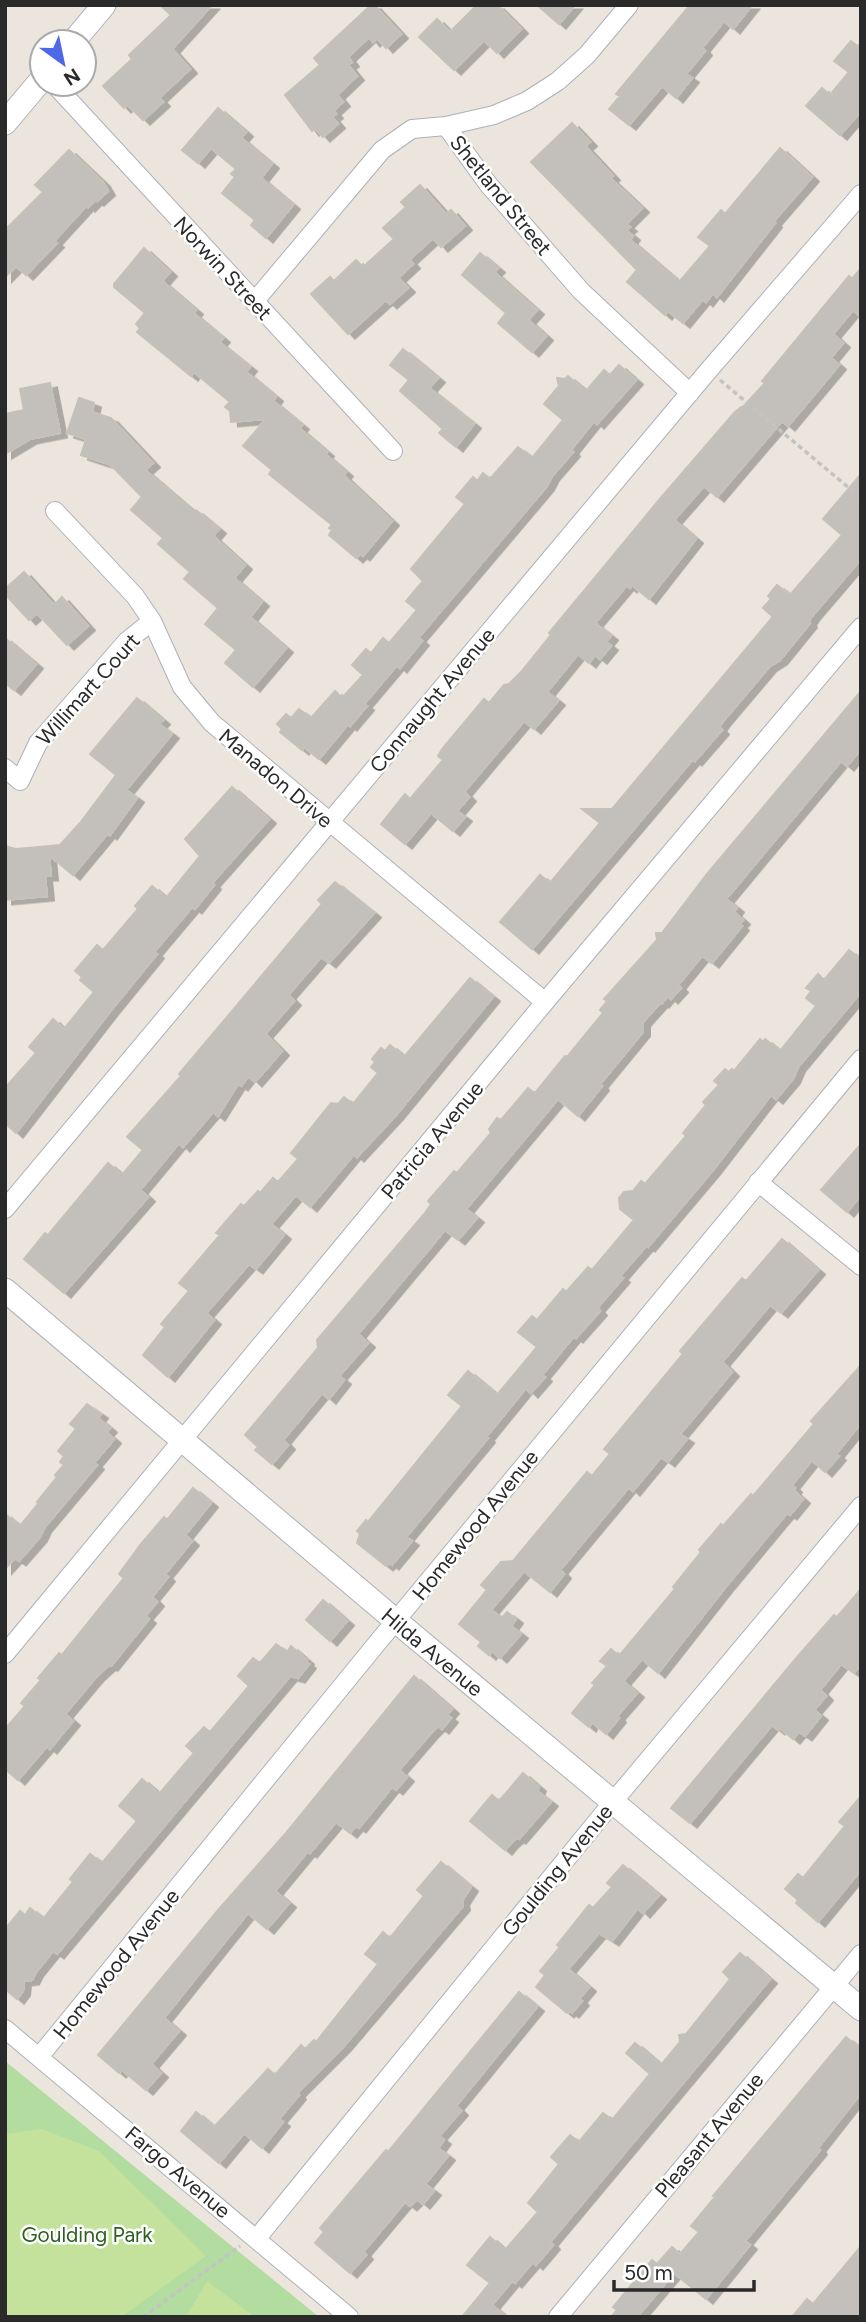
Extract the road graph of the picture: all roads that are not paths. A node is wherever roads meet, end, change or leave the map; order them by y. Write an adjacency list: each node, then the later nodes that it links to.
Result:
1 (104, 5): 3 (street)
2 (629, 5): 7 (street)
3 (85, 28)
4 (28, 95): 6 (street)
5 (67, 98): 9 (street, Norwin Street)
6 (5, 122)
7 (446, 126): 9 (street, Shetland Street); 10 (street, Shetland Street)
8 (861, 194): 10 (street, Connaught Avenue)
9 (254, 302): 11 (street, Norwin Street)
10 (690, 393): 16 (street, Connaught Avenue)
11 (393, 451)
12 (55, 511): 13 (street, Manadon Drive)
13 (152, 621): 15 (street, Willimart Court); 16 (street, Manadon Drive)
14 (861, 627): 17 (street, Patricia Avenue)
15 (5, 768)
16 (330, 823): 17 (street, Manadon Drive); 20 (street, Connaught Avenue)
17 (545, 1002): 23 (street, Patricia Avenue)
18 (861, 1059): 19 (street, Homewood Avenue)
19 (758, 1182): 21 (street); 25 (street, Homewood Avenue)
20 (5, 1209)
21 (861, 1266)
22 (5, 1290): 23 (street, Hilda Avenue)
23 (184, 1440): 25 (street, Hilda Avenue); 26 (street, Patricia Avenue)
24 (861, 1506): 27 (street, Goulding Avenue)
25 (396, 1621): 27 (street, Hilda Avenue); 32 (street, Homewood Avenue)
26 (5, 1654)
27 (612, 1803): 29 (street, Hilda Avenue); 33 (street, Goulding Avenue)
28 (861, 1954): 29 (street, Pleasant Avenue)
29 (833, 1987): 30 (street, Hilda Avenue); 35 (street, Pleasant Avenue)
30 (861, 2010)
31 (5, 2029): 32 (street, Fargo Avenue)
32 (39, 2057): 33 (street, Fargo Avenue)
33 (257, 2238): 34 (street, Fargo Avenue)
34 (349, 2317)
35 (558, 2317)

